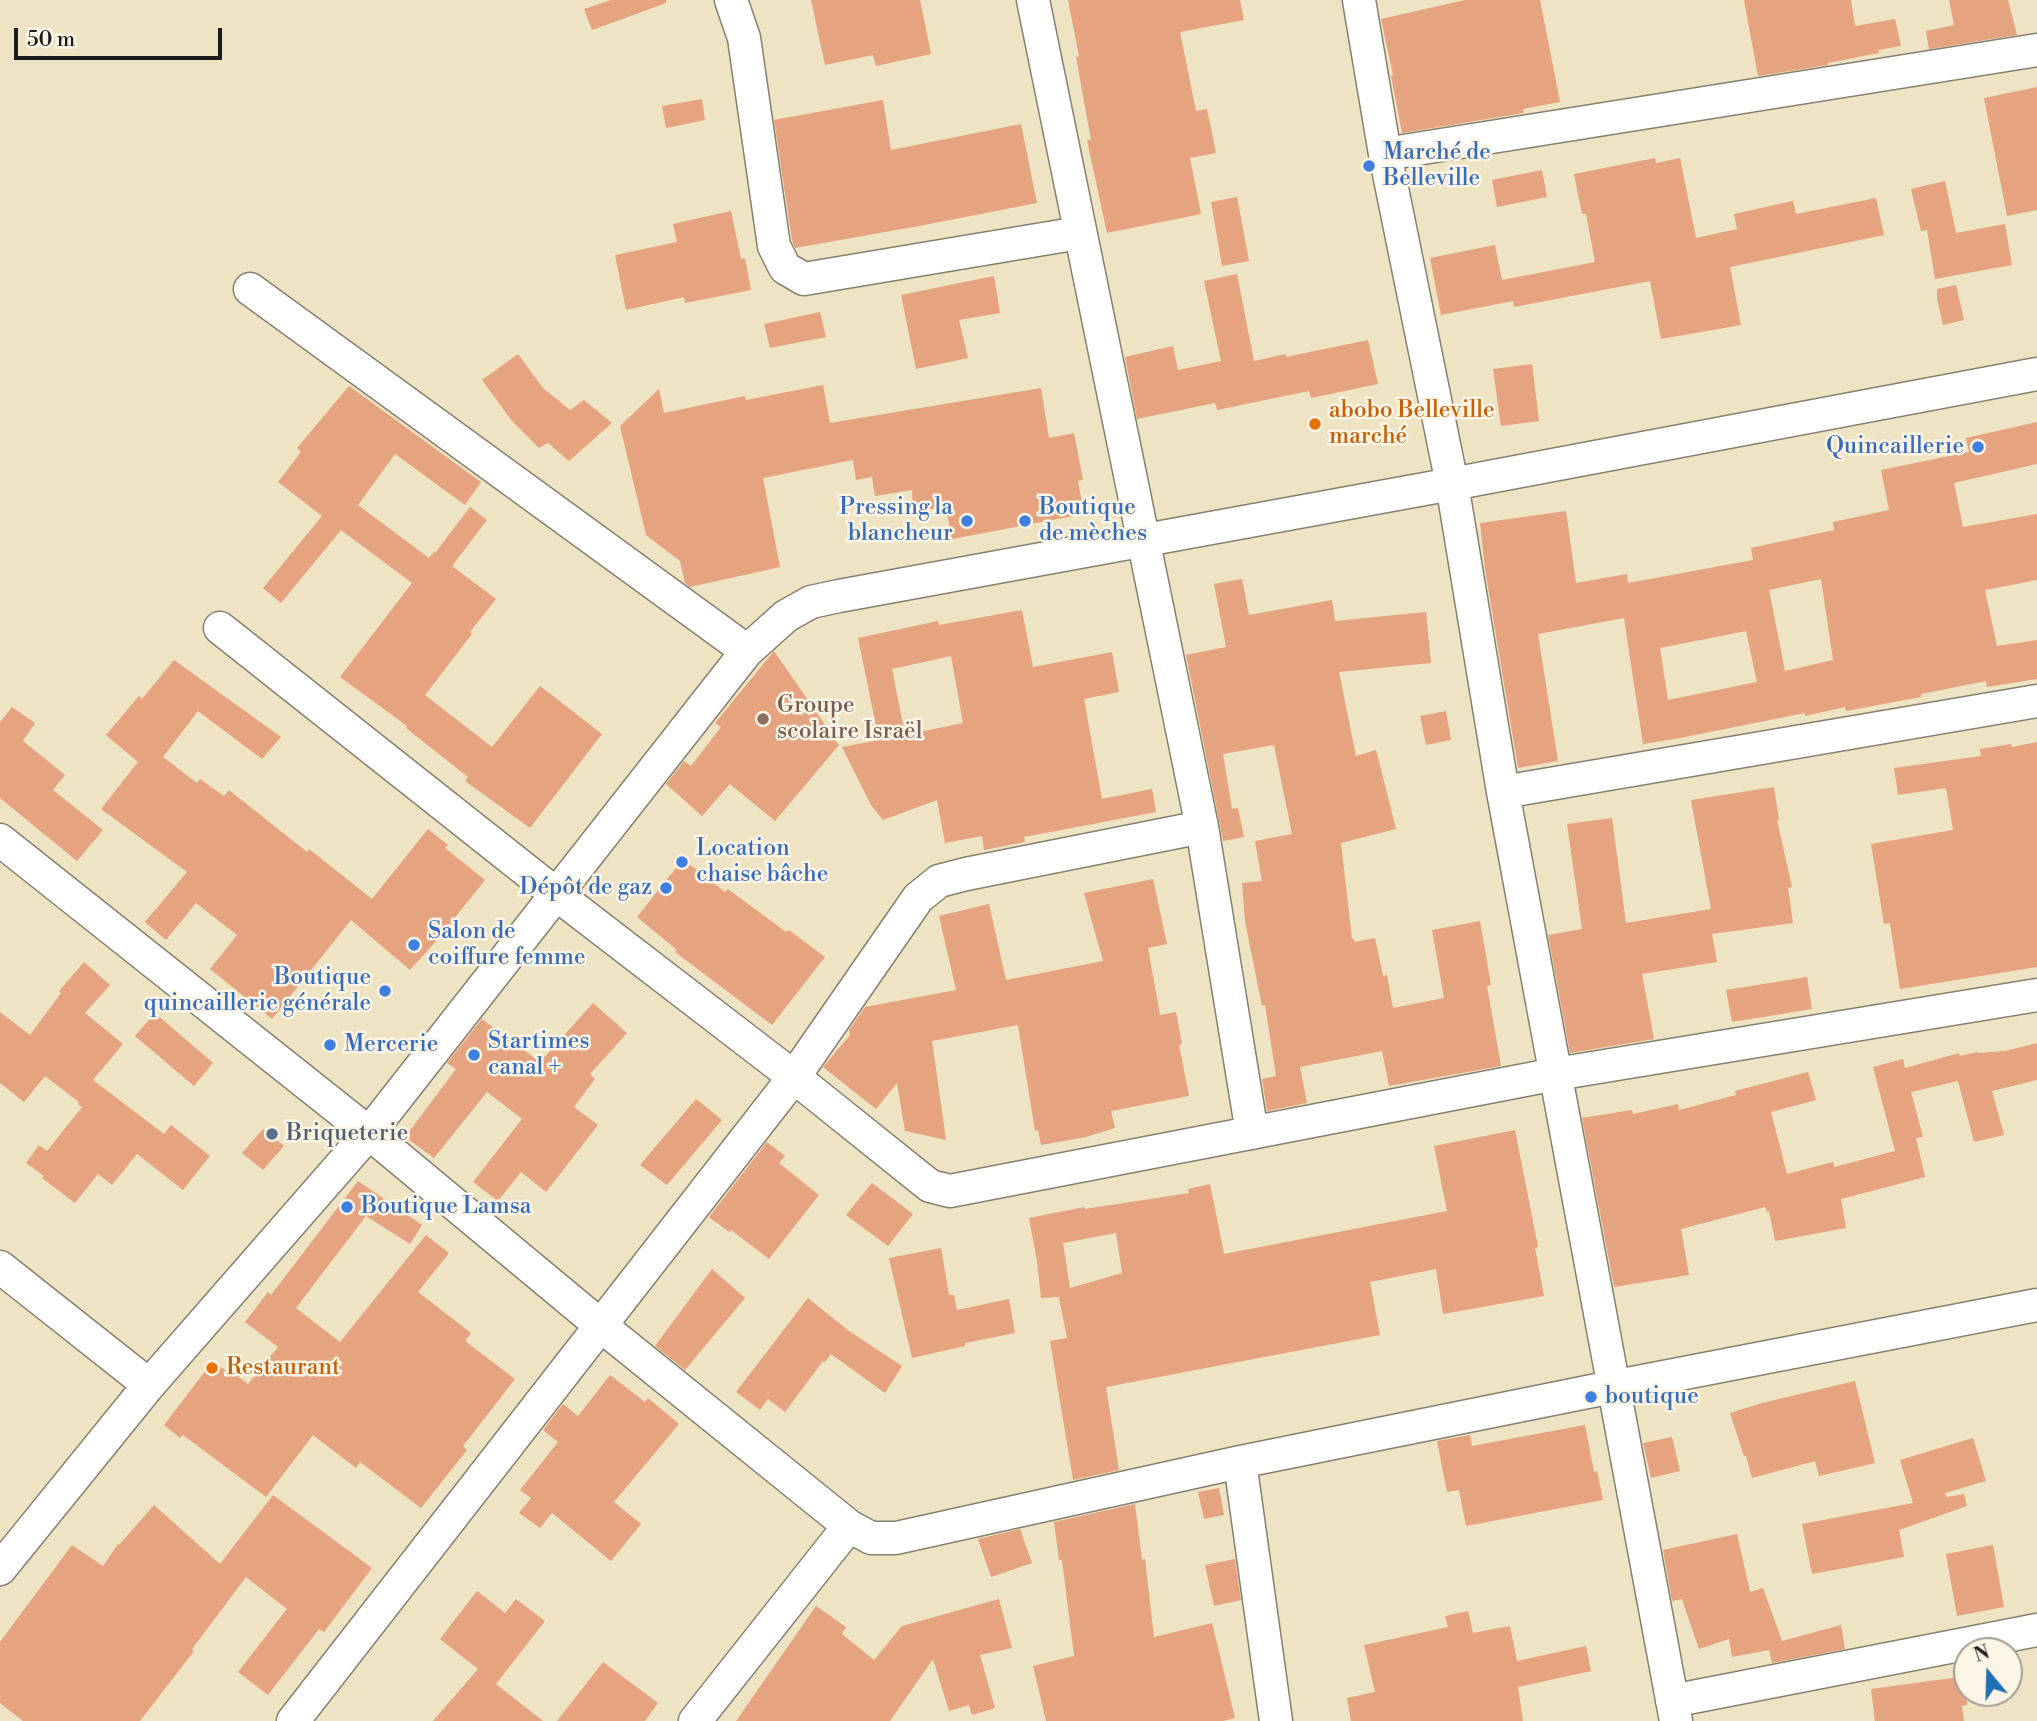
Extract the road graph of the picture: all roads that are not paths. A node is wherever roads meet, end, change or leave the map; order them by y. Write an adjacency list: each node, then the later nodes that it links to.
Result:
1 (732, 0): 6 (street)
2 (1032, 0): 6 (street)
3 (1359, 0): 5 (street)
4 (2037, 50): 5 (street)
5 (1385, 154): 9 (street)
6 (1079, 233): 10 (street)
7 (250, 289): 12 (street)
8 (2037, 374): 9 (street)
9 (1452, 484): 10 (street); 14 (street)
10 (1145, 541): 12 (street); 15 (street)
11 (220, 628): 17 (street)
12 (747, 651): 17 (street)
13 (2037, 701): 14 (street)
14 (1503, 792): 19 (street)
15 (1202, 827): 20 (street); 22 (street)
16 (0, 840): 21 (street)
17 (556, 894): 20 (street); 21 (street)
18 (2037, 995): 19 (street)
19 (1556, 1074): 22 (street); 27 (street)
20 (794, 1077): 22 (street); 25 (street)
21 (369, 1133): 25 (street); 26 (street)
22 (1252, 1133)
23 (0, 1267): 26 (street)
24 (2037, 1305): 27 (street)
25 (600, 1325): 29 (street); 33 (street)
26 (149, 1385): 30 (street)
27 (1612, 1387): 28 (street); 32 (street)
28 (1240, 1462): 29 (street); 35 (street)
29 (849, 1526): 34 (street)
30 (0, 1569)
31 (2037, 1630): 32 (street)
32 (1674, 1711)
33 (293, 1721)
34 (695, 1721)
35 (1276, 1721)

